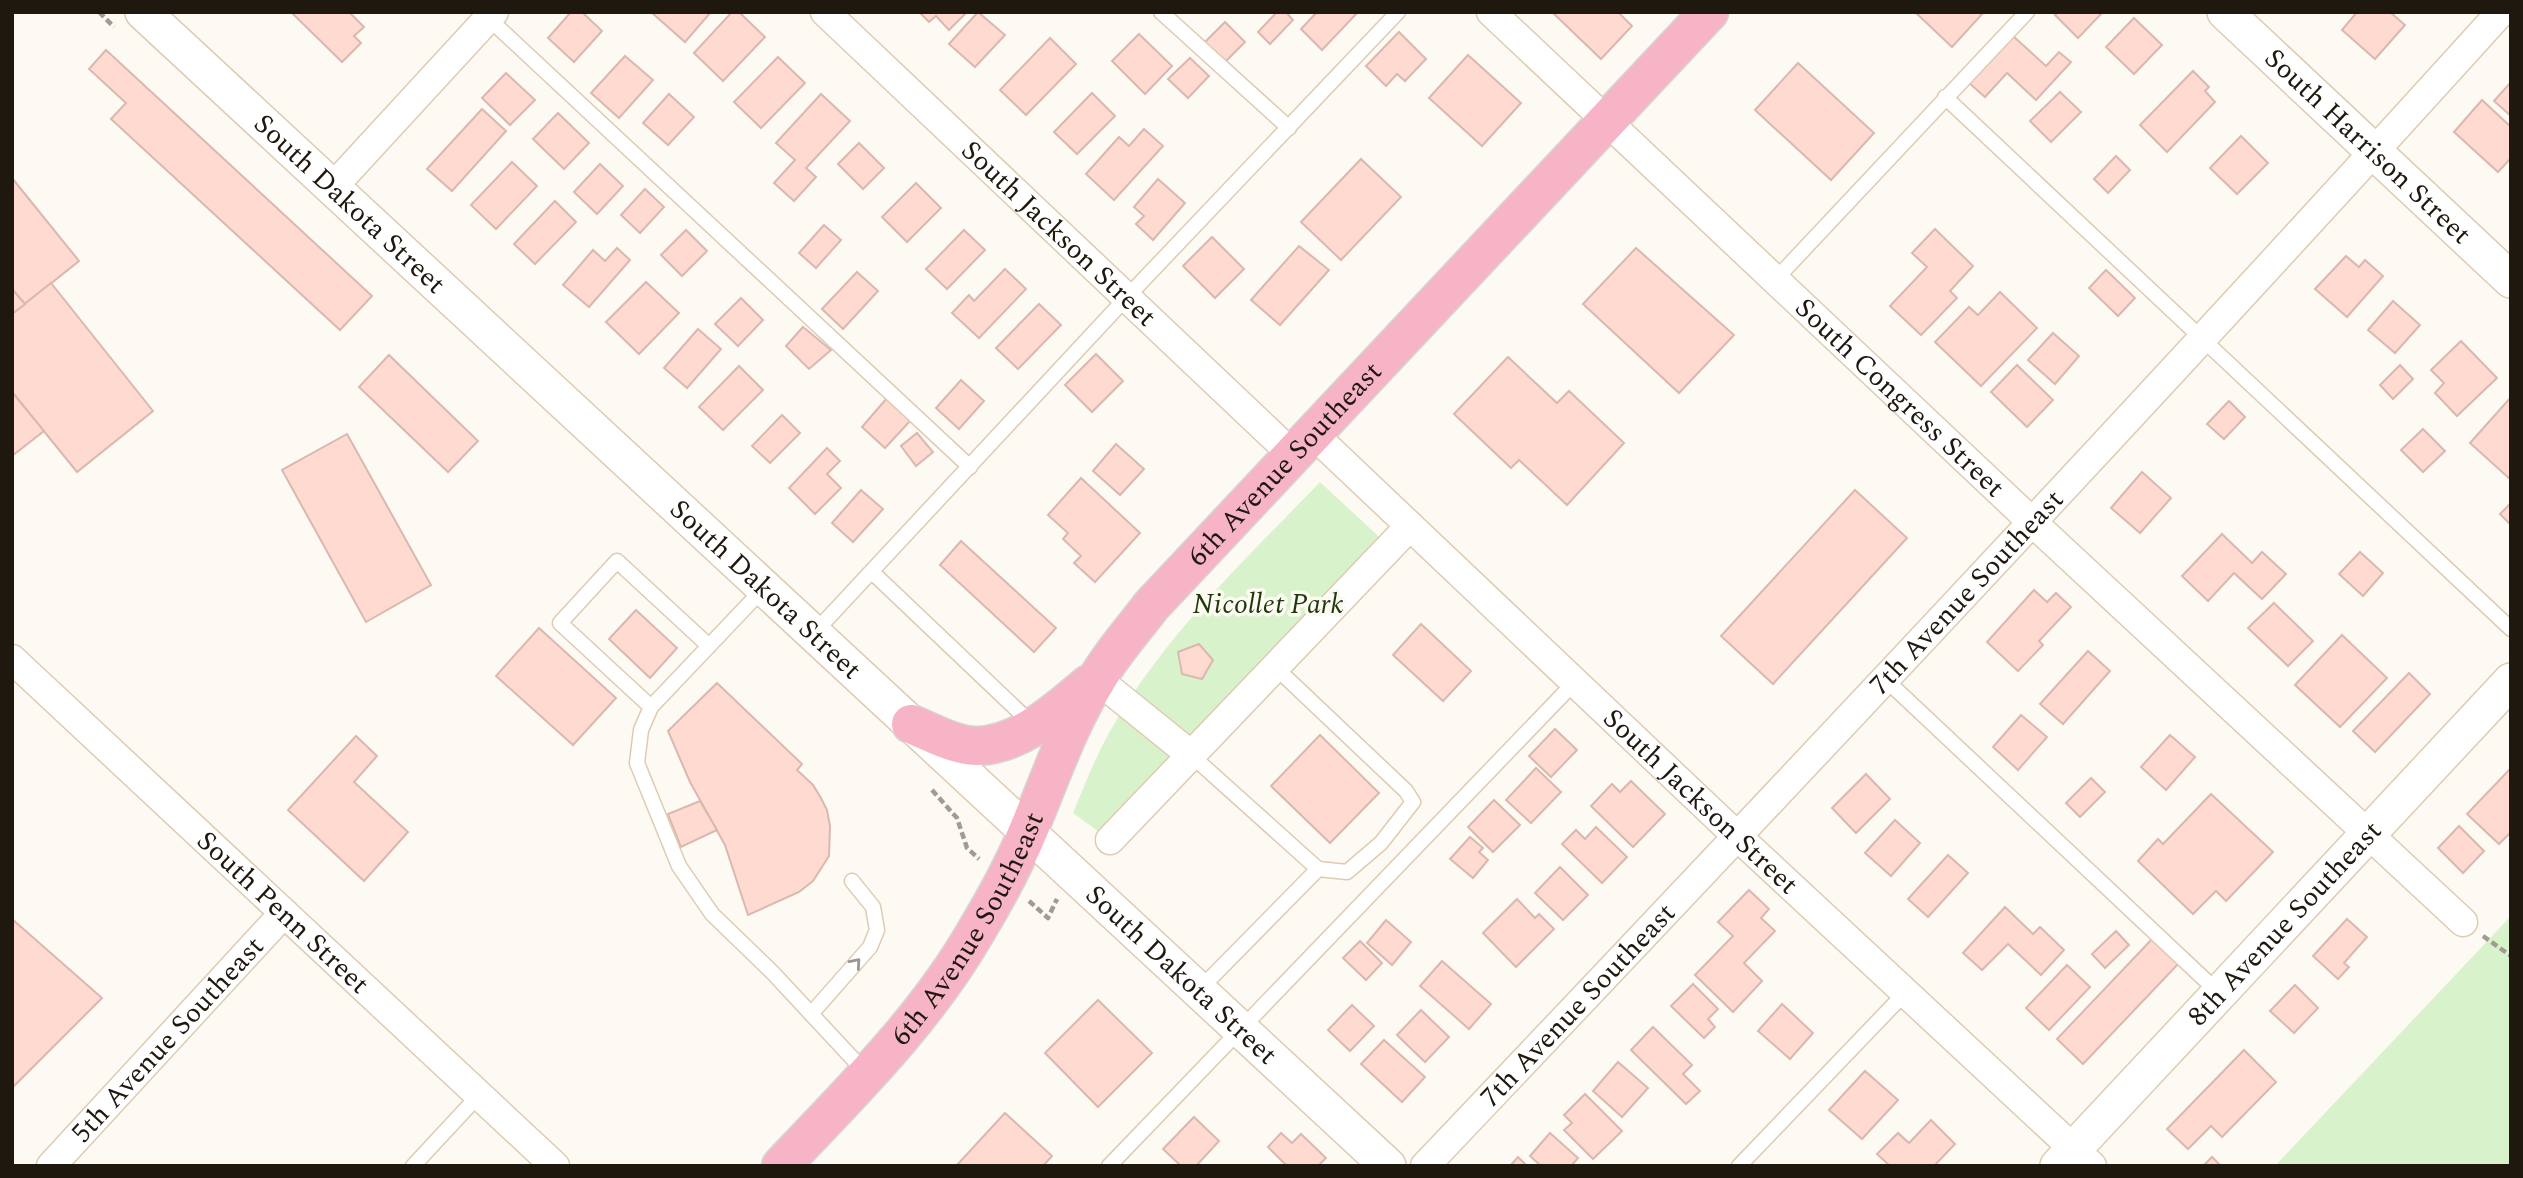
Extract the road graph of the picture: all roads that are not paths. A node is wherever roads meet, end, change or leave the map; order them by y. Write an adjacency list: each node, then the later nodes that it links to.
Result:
1 (143, 12): 15 (street, South Dakota Street)
2 (825, 12): 18 (street, South Jackson Street)
3 (1161, 12): 13 (lane)
4 (1398, 12): 13 (lane)
5 (1491, 12): 12 (street, South Congress Street)
6 (1709, 12): 12 (highway, 6th Avenue Southeast)
7 (2027, 12): 11 (lane)
8 (2225, 12): 14 (street, South Harrison Street)
9 (2501, 12): 14 (street, 7th Avenue Southeast)
10 (488, 14): 15 (street); 21 (lane)
11 (1945, 97): 16 (lane); 19 (lane)
12 (1607, 120): 16 (street, South Congress Street); 20 (highway, 6th Avenue Southeast)
13 (1289, 128): 18 (lane)
14 (2375, 152): 17 (street, South Harrison Street); 19 (street, 7th Avenue Southeast)
15 (332, 188): 25 (street, South Dakota Street)
16 (1775, 280): 22 (street, South Congress Street)
17 (2511, 280)
18 (1127, 298): 20 (street, South Jackson Street); 21 (lane)
19 (2201, 339): 22 (street, 7th Avenue Southeast); 26 (lane)
20 (1303, 445): 23 (street, South Jackson Street); 31 (highway, 6th Avenue Southeast)
21 (971, 467): 24 (lane)
22 (2031, 521): 32 (street, 7th Avenue Southeast); 40 (street, South Congress Street)
23 (1410, 526): 30 (street); 34 (street, South Jackson Street)
24 (872, 572): 27 (lane); 37 (lane)
25 (764, 588): 27 (street, South Dakota Street); 28 (lane)
26 (2511, 629)
27 (814, 634): 36 (street, South Dakota Street)
28 (709, 646): 35 (lane); 35 (lane)
29 (12, 659): 45 (street, South Penn Street)
30 (1275, 667): 38 (street); 43 (lane)
31 (1098, 677): 37 (highway); 38 (street); 39 (highway, 6th Avenue Southeast)
32 (1885, 679): 41 (street, 7th Avenue Southeast); 49 (lane)
33 (2511, 681): 40 (street, 8th Avenue Southeast)
34 (1574, 682): 41 (street, South Jackson Street); 51 (lane)
35 (651, 707): 50 (lane)
36 (911, 724): 37 (highway); 39 (street, South Dakota Street)
37 (1033, 725)
38 (1191, 755): 42 (street); 43 (lane)
39 (1028, 832): 47 (street, South Dakota Street); 52 (highway, 6th Avenue Southeast)
40 (2367, 835): 46 (street, South Congress Street); 49 (street, 8th Avenue Southeast)
41 (1737, 836): 48 (street, South Jackson Street); 61 (street, 7th Avenue Southeast)
42 (1110, 840)
43 (1318, 869): 47 (lane)
44 (852, 881): 50 (lane, one-way to 44)
45 (284, 913): 53 (street, South Penn Street); 55 (street, 5th Avenue Southeast)
46 (2463, 922)
47 (1199, 990): 51 (street, South Dakota Street)
48 (1906, 992): 54 (street, South Jackson Street); 62 (lane)
49 (2219, 993): 54 (street, 8th Avenue Southeast)
50 (811, 1014): 52 (lane)
51 (1242, 1030): 59 (lane); 60 (street, South Dakota Street)
52 (867, 1074): 58 (highway, 6th Avenue Southeast)
53 (479, 1095): 56 (lane); 57 (street, South Penn Street)
54 (2075, 1160)
55 (51, 1166)
56 (413, 1166)
57 (555, 1166)
58 (781, 1166)
59 (1109, 1166)
60 (1388, 1166)
61 (1424, 1166)
62 (1739, 1166)

